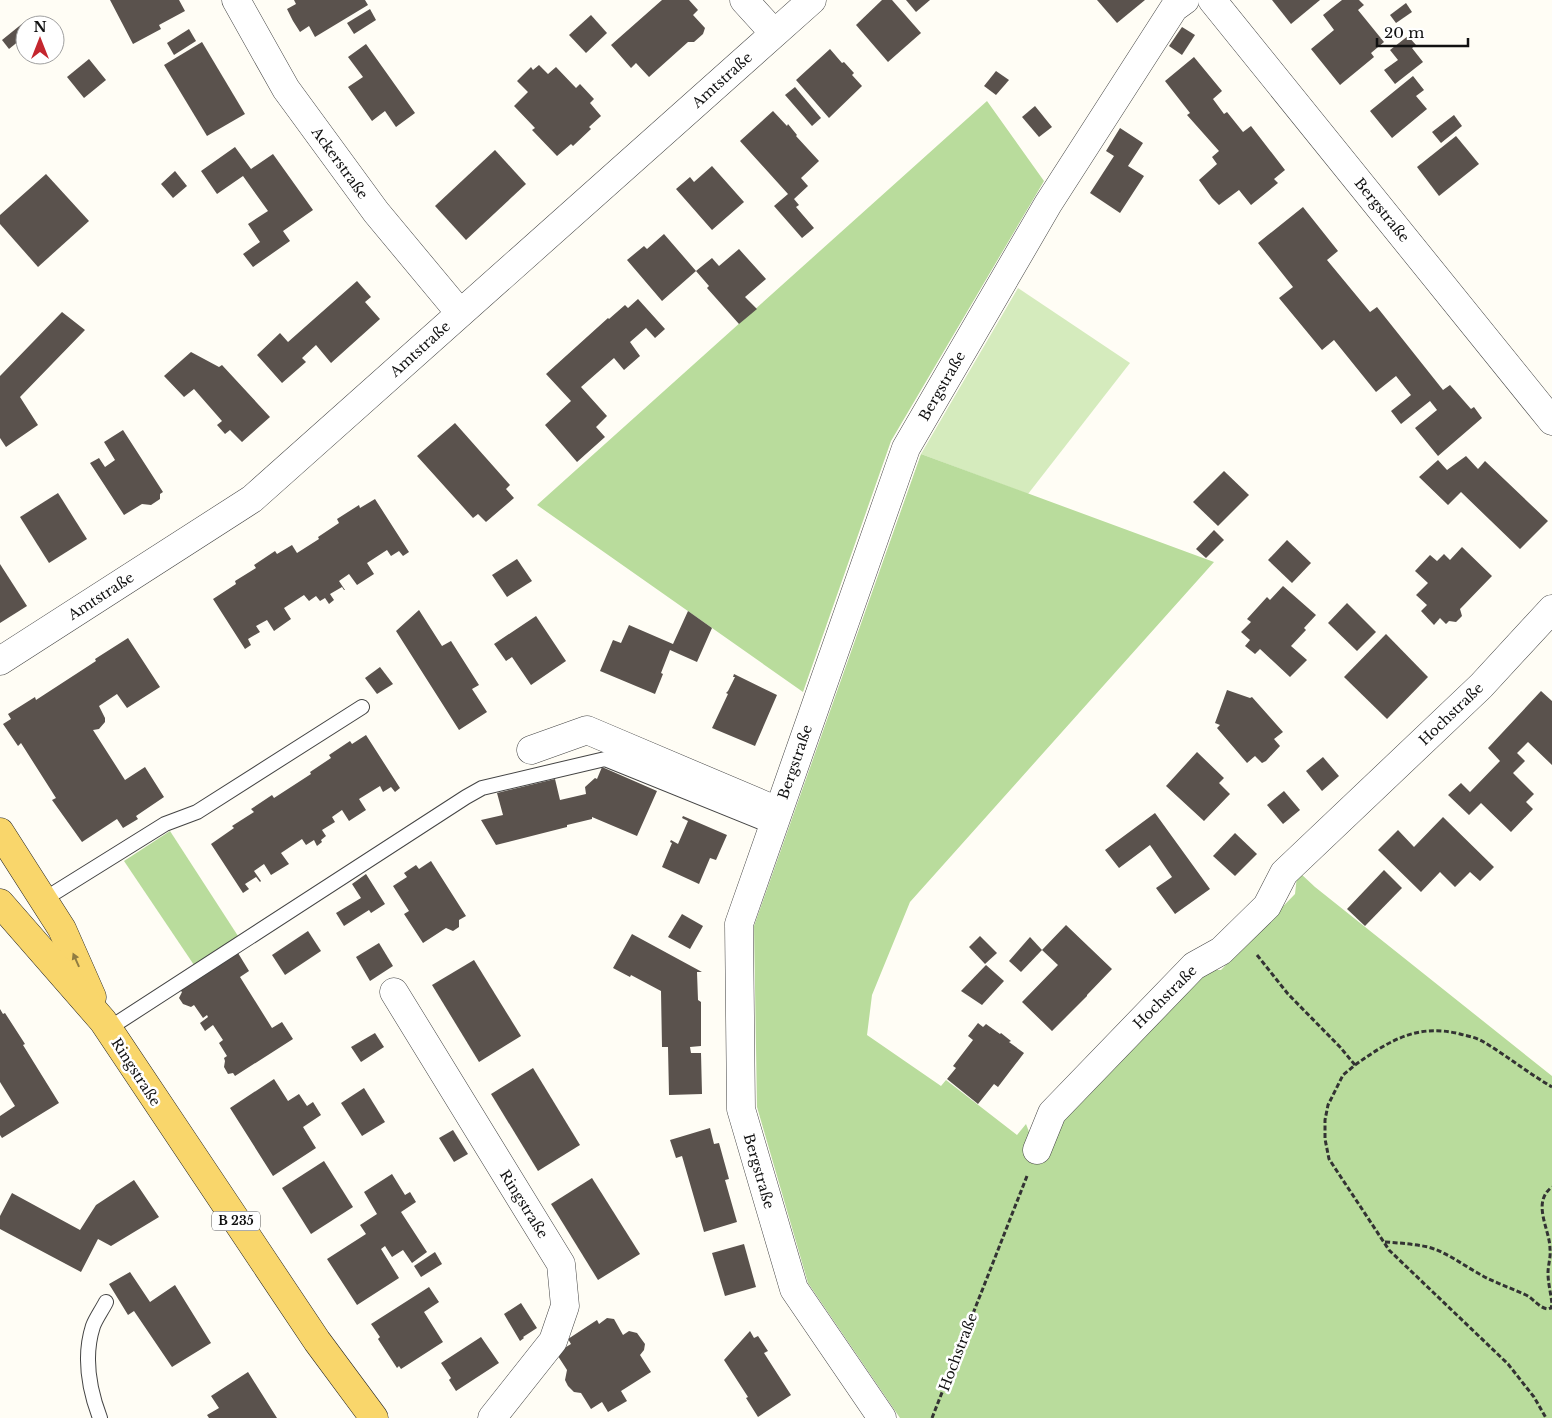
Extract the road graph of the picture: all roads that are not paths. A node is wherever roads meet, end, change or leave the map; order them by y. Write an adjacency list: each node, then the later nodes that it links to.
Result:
1 (236, 0): 7 (street, Ackerstraße)
2 (744, 0): 6 (street)
3 (812, 0): 6 (street, Amtstraße)
4 (1185, 0): 13 (street, Bergstraße)
5 (1212, 0): 8 (street, Bergstraße)
6 (774, 33): 7 (street, Amtstraße)
7 (460, 313): 10 (street, Amtstraße)
8 (1552, 421)
9 (1552, 609): 19 (street, Hochstraße)
10 (0, 661)
11 (362, 707): 15 (lane)
12 (531, 750): 13 (street, Bergstraße)
13 (775, 819): 18 (lane); 24 (street, Bergstraße)
14 (0, 832): 15 (main road, Ringstraße / B 235)
15 (43, 900): 18 (main road, Ringstraße / B 235, one-way to 15)
16 (0, 903): 18 (main road, Ringstraße / B 235)
17 (394, 992): 23 (street, Ringstraße)
18 (105, 1025): 22 (main road, Ringstraße / B 235)
19 (1038, 1150)
20 (106, 1302): 21 (lane)
21 (100, 1418)
22 (374, 1418)
23 (492, 1418)
24 (882, 1418)

